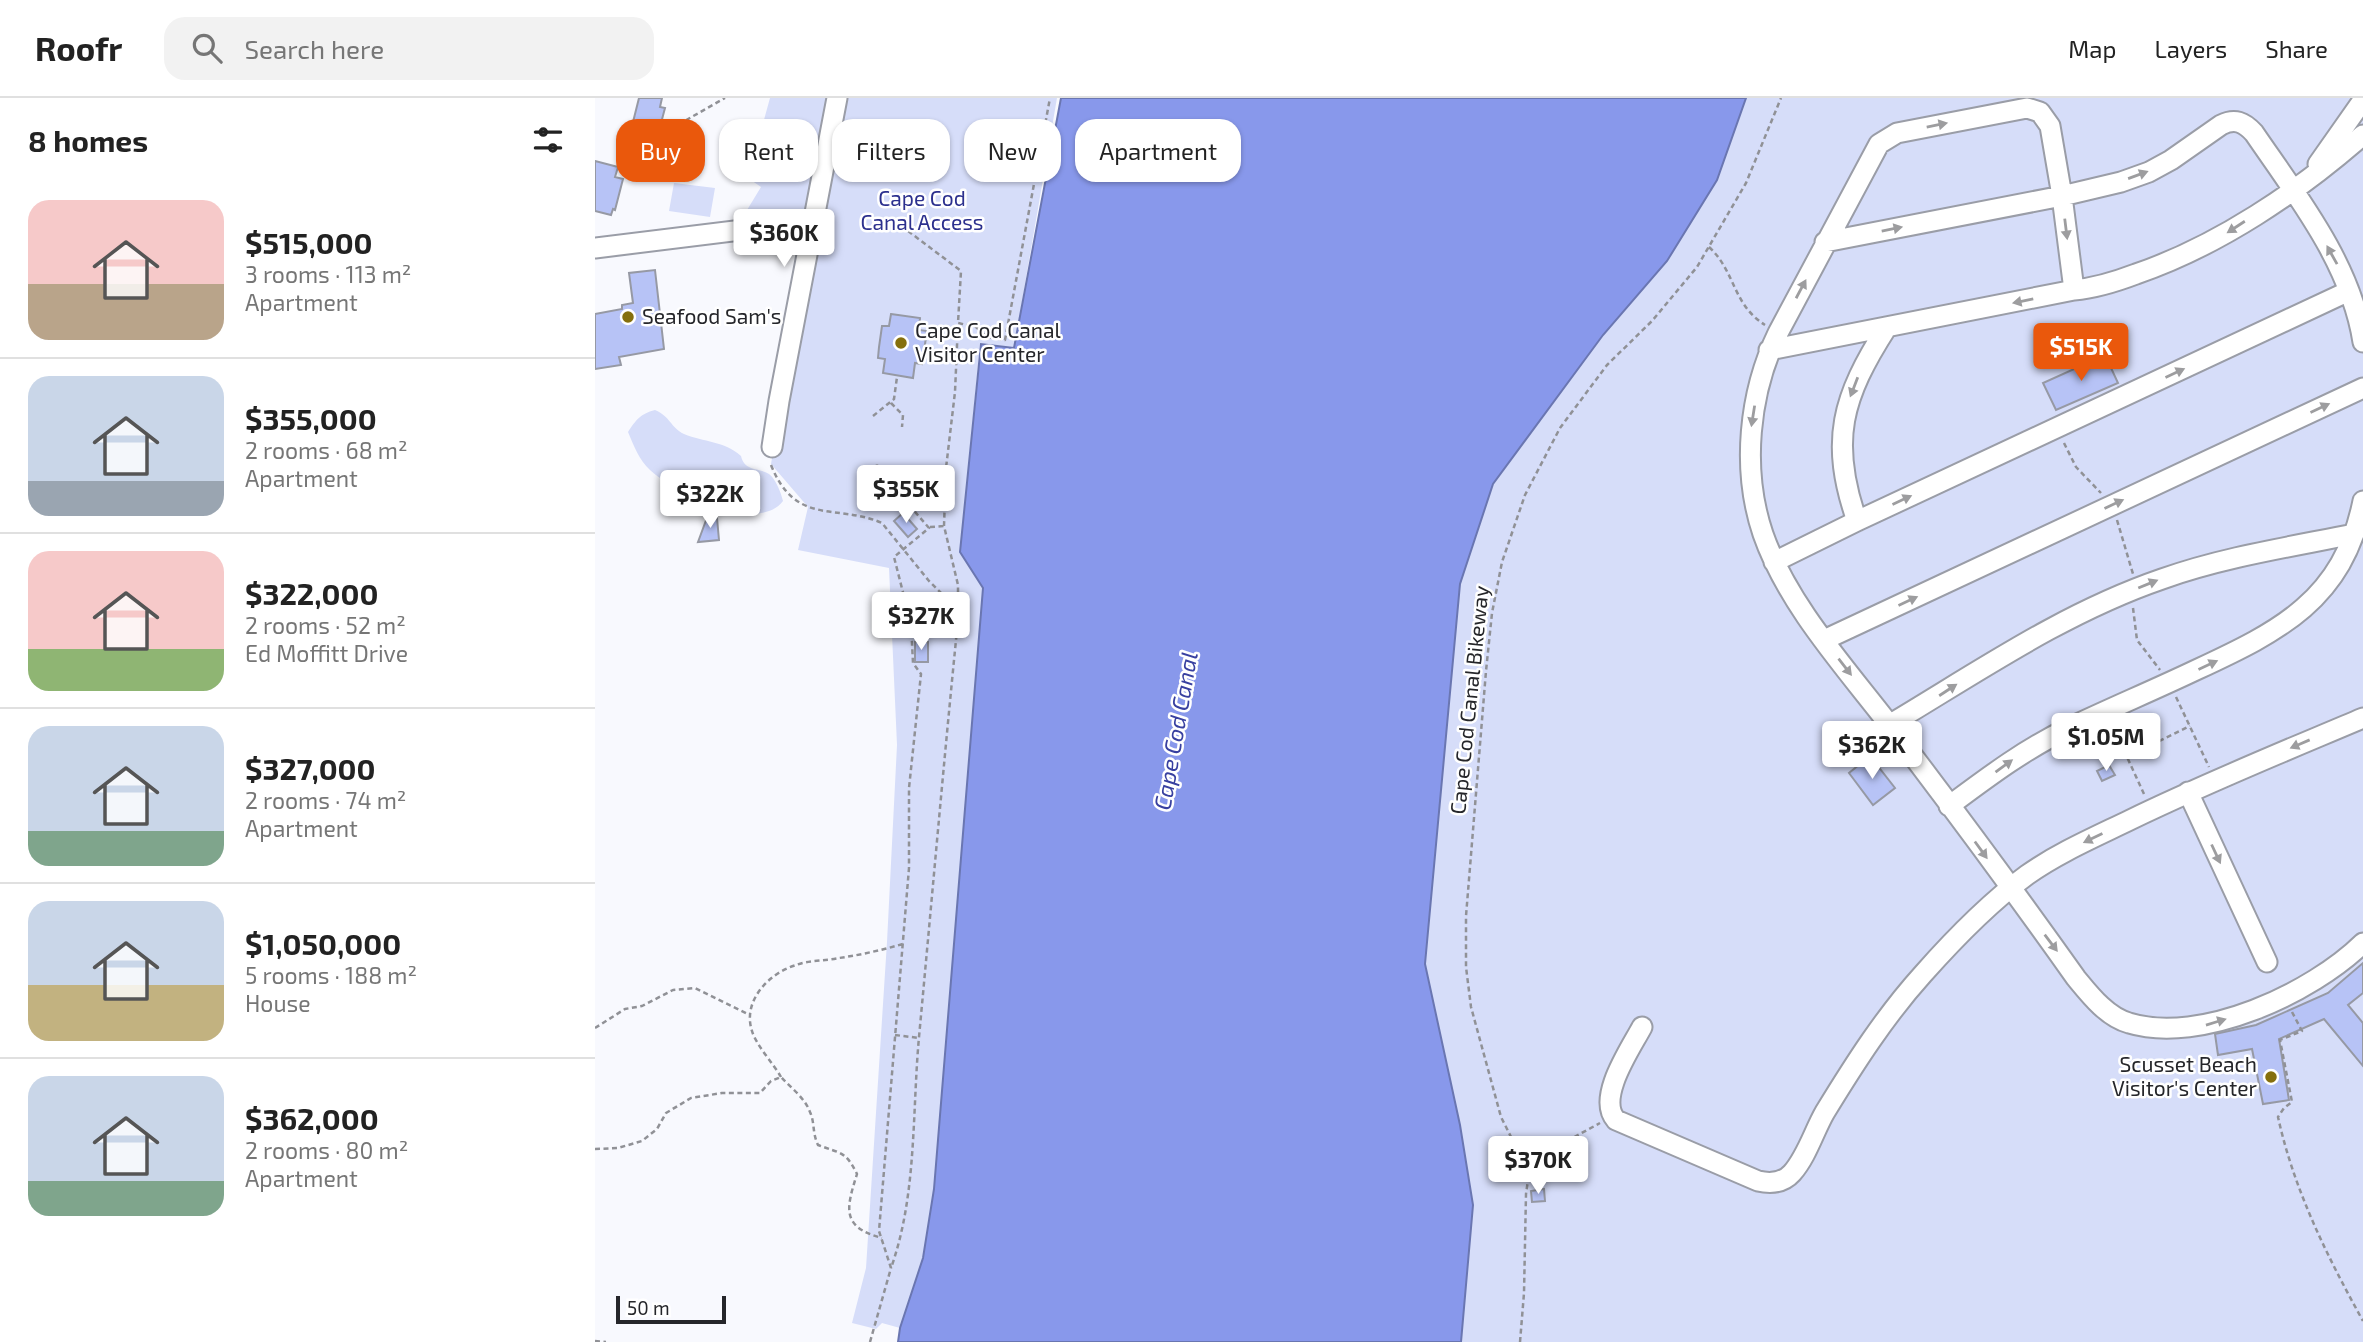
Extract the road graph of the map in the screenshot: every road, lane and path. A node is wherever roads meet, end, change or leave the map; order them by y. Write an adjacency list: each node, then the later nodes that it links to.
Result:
1 (725, 98): 6 (path)
2 (837, 98): 11 (street)
3 (1050, 98): 17 (path)
4 (1781, 98): 13 (path, Cape Cod Canal Bikeway)
5 (2363, 100): 8 (street)
6 (688, 119)
7 (2363, 135): 8 (street)
8 (2300, 185): 9 (street, one-way to 8); 15 (street, one-way to 15); 16 (street, one-way to 8)
9 (2063, 196): 12 (street, one-way to 9); 12 (street, one-way to 9); 15 (street, one-way to 15)
10 (908, 231): 17 (path)
11 (811, 233): 14 (street); 26 (street)
12 (1825, 242): 19 (street, one-way to 12)
13 (1709, 247): 19 (path); 56 (path, Cape Cod Canal Bikeway)
14 (595, 248)
15 (2074, 290): 18 (street, one-way to 18)
16 (2349, 291): 20 (street); 29 (street, one-way to 16)
17 (958, 323): 30 (path)
18 (1887, 327): 19 (street); 29 (street, one-way to 29)
19 (1774, 341): 34 (street, one-way to 34)
20 (2363, 342)
21 (897, 377): 23 (path)
22 (2363, 388): 36 (street, one-way to 22)
23 (891, 403): 24 (path); 25 (path)
24 (873, 416)
25 (902, 427)
26 (772, 447): 33 (path)
27 (877, 464): 31 (path)
28 (2363, 500): 32 (street)
29 (1857, 521): 34 (street)
30 (944, 526): 31 (path); 35 (path)
31 (929, 528): 33 (path)
32 (2354, 534): 38 (street, one-way to 32); 41 (street, one-way to 32)
33 (904, 549): 35 (path); 45 (path)
34 (1775, 562): 36 (street)
35 (958, 620): 52 (path)
36 (1824, 640): 38 (street, one-way to 38)
37 (2363, 718): 40 (street, one-way to 40)
38 (1889, 725): 41 (street)
39 (2190, 726): 42 (path)
40 (2188, 792): 42 (street); 46 (street, one-way to 46)
41 (1949, 806): 43 (street, one-way to 43)
42 (2151, 810): 43 (street, one-way to 43)
43 (2010, 889): 47 (street, one-way to 47); 54 (street)
44 (2363, 943): 47 (street)
45 (903, 944): 48 (path); 51 (path)
46 (2267, 962)
47 (2283, 996): 59 (path)
48 (750, 1016): 50 (path); 53 (path)
49 (1642, 1027): 54 (street)
50 (595, 1028)
51 (895, 1035): 52 (path); 57 (path)
52 (919, 1038): 58 (path)
53 (781, 1077): 55 (path); 57 (path)
54 (1612, 1116): 56 (path)
55 (595, 1149)
56 (1530, 1166): 63 (path)
57 (882, 1238): 58 (path)
58 (891, 1268): 62 (path)
59 (2363, 1321)
60 (595, 1341): 61 (path)
61 (606, 1342)
62 (870, 1342)
63 (1520, 1342)

